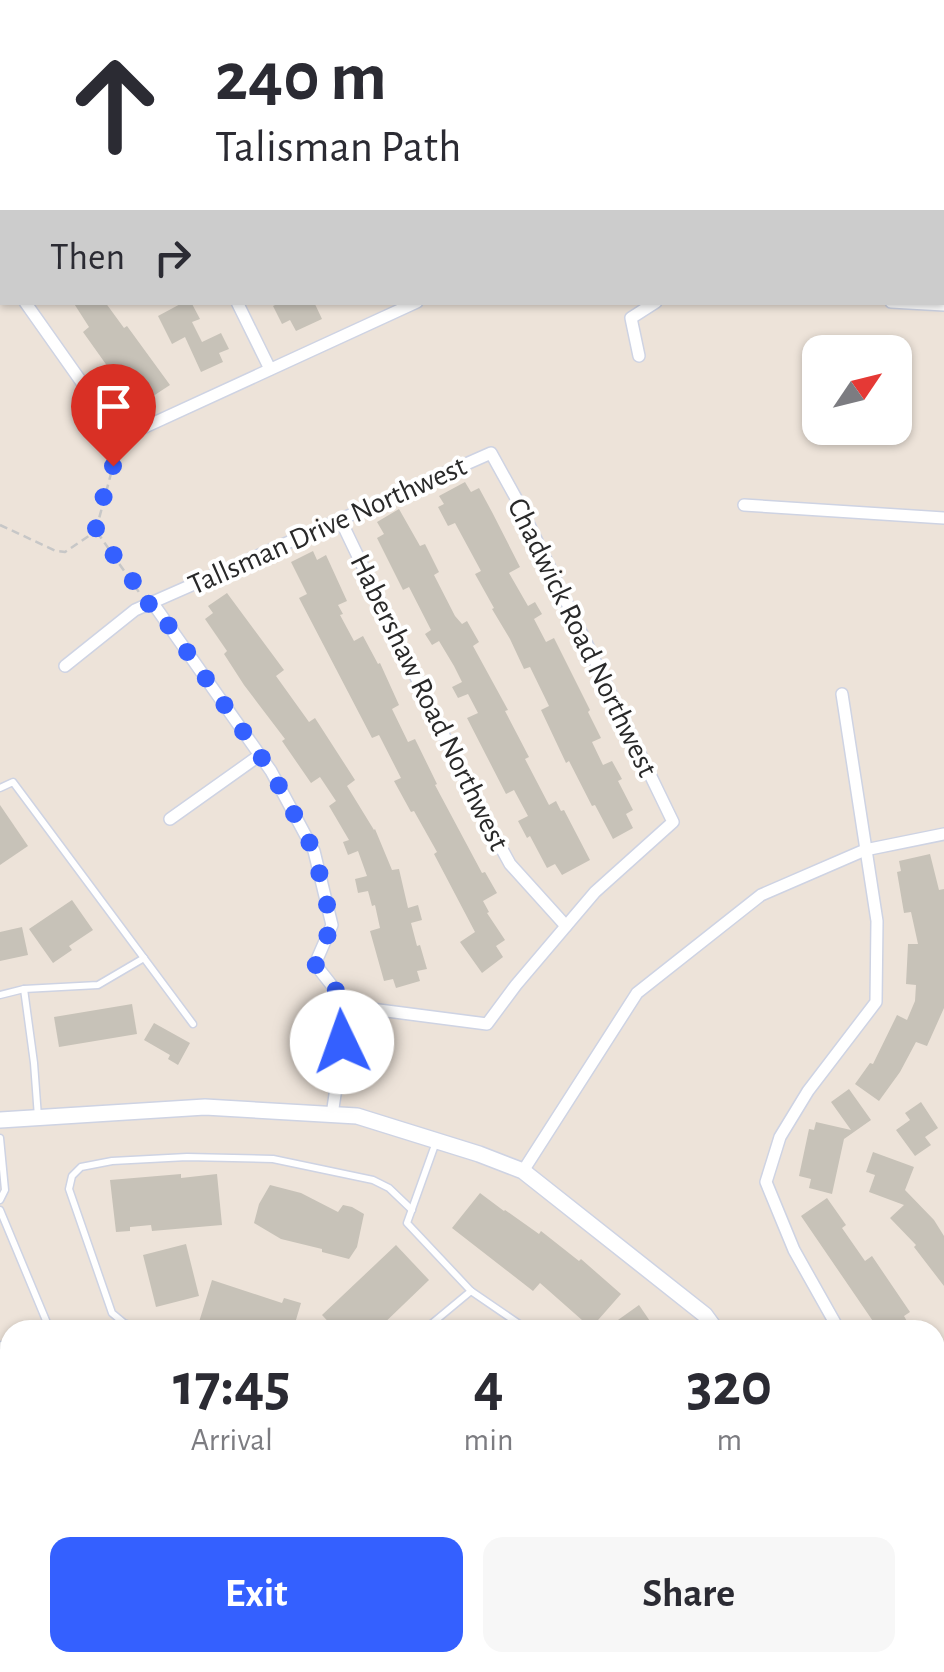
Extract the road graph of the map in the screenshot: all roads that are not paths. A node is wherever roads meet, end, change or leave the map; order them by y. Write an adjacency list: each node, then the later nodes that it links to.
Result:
1 (27, 305): 6 (street)
2 (238, 305): 6 (street)
3 (410, 305): 6 (street)
4 (651, 305): 5 (street)
5 (639, 356)
6 (270, 369)
7 (491, 453): 10 (street, Tallsman Drive Northwest); 19 (street, Chadwick Road Northwest)
8 (744, 504): 9 (street)
9 (944, 518)
10 (340, 519): 11 (street, Tallsman Drive Northwest); 19 (street, Habershaw Road Northwest)
11 (148, 604): 12 (street, Tallsman Drive Northwest); 14 (street)
12 (65, 666)
13 (842, 694): 18 (street)
14 (260, 756): 16 (street); 23 (street)
15 (0, 788): 20 (lane)
16 (170, 820)
17 (944, 834): 18 (street)
18 (865, 850): 30 (street); 40 (street)
19 (566, 926): 23 (street)
20 (144, 958): 21 (lane); 24 (lane)
21 (24, 989): 22 (lane); 26 (lane)
22 (0, 995)
23 (348, 1006): 25 (street)
24 (193, 1024)
25 (332, 1115): 26 (street); 29 (street)
26 (38, 1118): 27 (street)
27 (0, 1120)
28 (0, 1138): 31 (lane)
29 (437, 1141): 30 (street); 33 (lane)
30 (523, 1171): 39 (street)
31 (0, 1200)
32 (0, 1210): 35 (lane)
33 (412, 1210): 34 (lane); 36 (lane)
34 (472, 1290): 37 (lane); 38 (lane)
35 (46, 1320)
36 (120, 1320)
37 (436, 1320)
38 (514, 1320)
39 (709, 1320)
40 (832, 1320)

